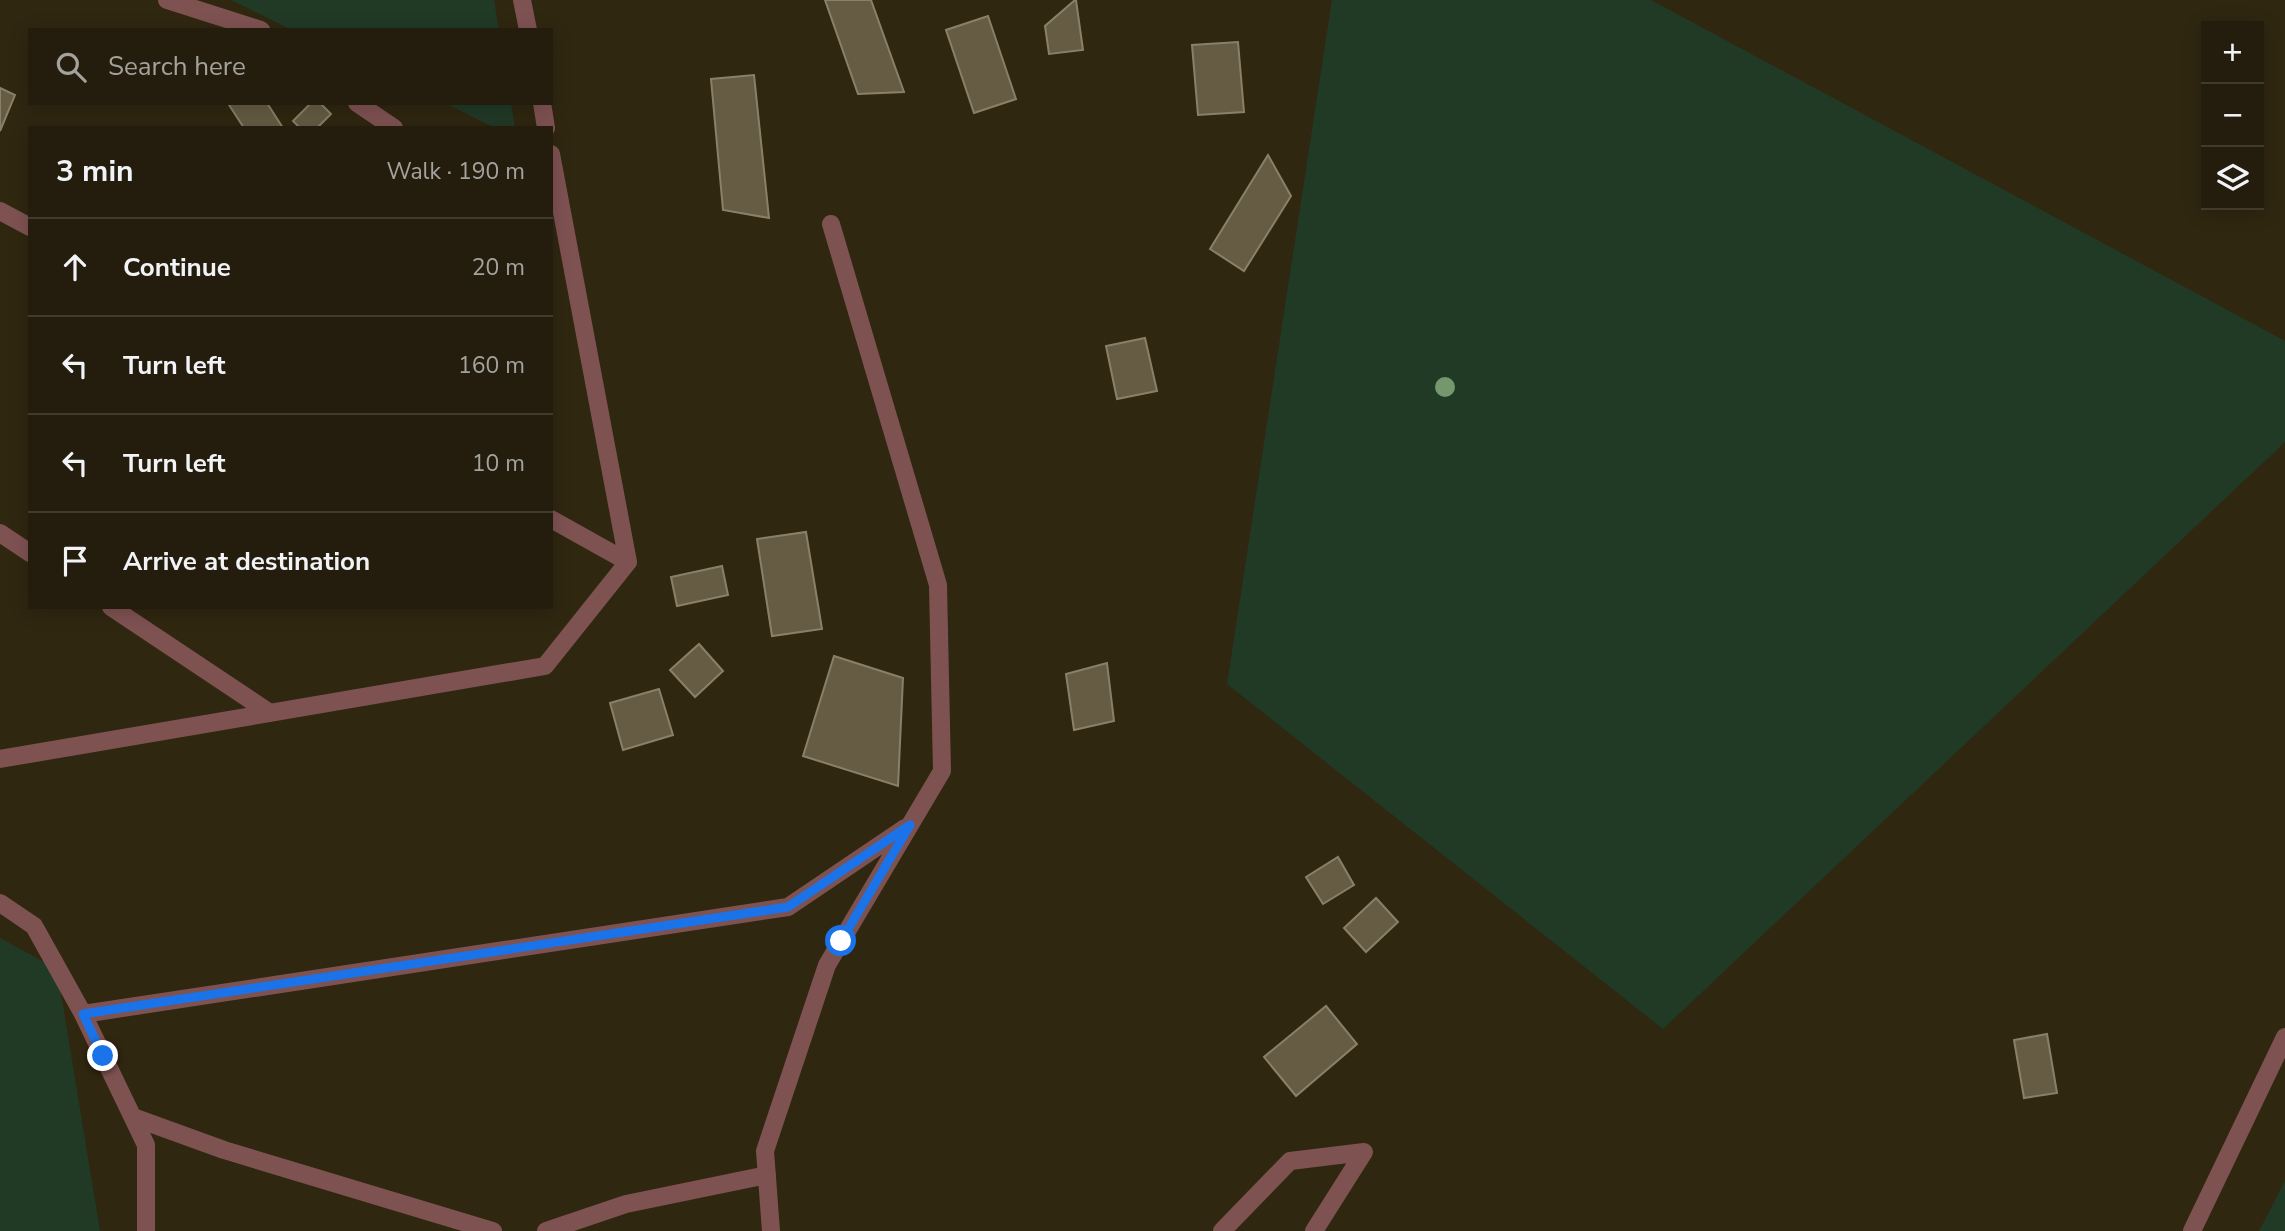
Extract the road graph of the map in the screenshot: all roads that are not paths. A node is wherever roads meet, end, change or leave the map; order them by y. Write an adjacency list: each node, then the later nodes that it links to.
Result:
1 (167, 0): 3 (street)
2 (522, 0): 4 (street)
3 (255, 28)
4 (528, 28)
5 (360, 105): 7 (street)
6 (542, 105): 8 (street)
7 (391, 126)
8 (546, 126)
9 (553, 165): 16 (street)
10 (0, 211): 12 (street)
11 (831, 224): 20 (street)
12 (28, 226)
13 (553, 520): 16 (street)
14 (0, 533): 15 (street)
15 (28, 552)
16 (628, 562): 18 (street)
17 (114, 609): 18 (street)
18 (270, 713): 19 (street)
19 (0, 759)
20 (910, 825): 22 (street); 25 (street)
21 (0, 903): 22 (street)
22 (83, 1014): 24 (street)
23 (2285, 1037): 32 (street)
24 (132, 1118): 26 (street); 27 (street)
25 (767, 1175): 28 (street); 29 (street)
26 (146, 1231)
27 (493, 1231)
28 (546, 1231)
29 (771, 1231)
30 (1222, 1231): 31 (street)
31 (1314, 1231)
32 (2192, 1231)

